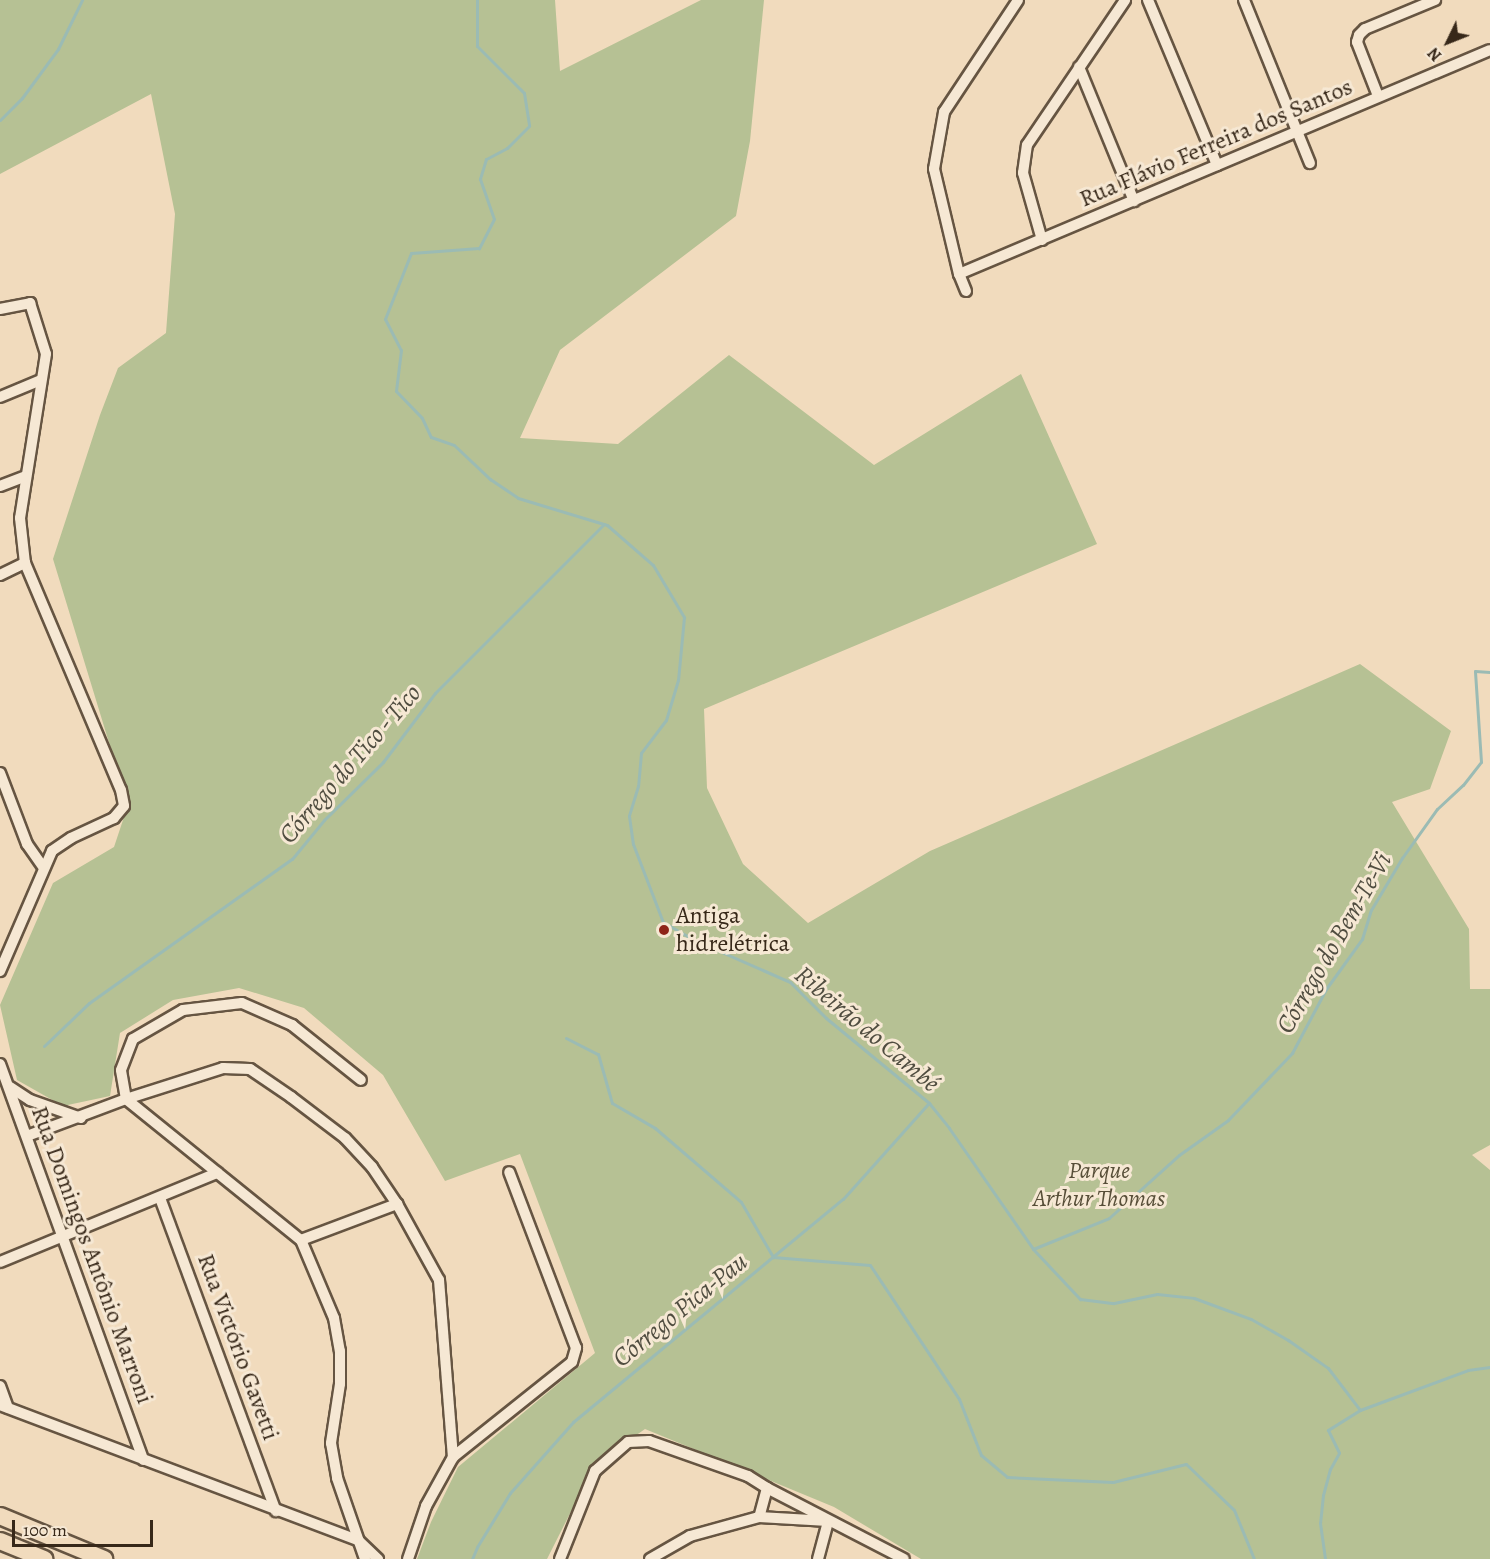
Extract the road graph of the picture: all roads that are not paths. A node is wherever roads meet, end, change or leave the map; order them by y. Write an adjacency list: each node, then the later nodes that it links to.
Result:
1 (1018, 0): 14 (street)
2 (1125, 0): 7 (street)
3 (1148, 0): 11 (street)
4 (1244, 0): 9 (street)
5 (1435, 0): 8 (street)
6 (1490, 50): 8 (street, Rua Flávio Ferreira dos Santos)
7 (1080, 67): 12 (street); 13 (street)
8 (1377, 96): 9 (street, Rua Flávio Ferreira dos Santos)
9 (1297, 130): 10 (street); 11 (street, Rua Flávio Ferreira dos Santos)
10 (1310, 163)
11 (1217, 165): 12 (street, Rua Flávio Ferreira dos Santos)
12 (1134, 201): 13 (street, Rua Flávio Ferreira dos Santos)
13 (1042, 240): 14 (street, Rua Flávio Ferreira dos Santos)
14 (959, 274): 15 (street)
15 (966, 291)
16 (0, 309): 17 (street)
17 (40, 380): 18 (street); 19 (street)
18 (0, 397)
19 (26, 476): 20 (street); 21 (street)
20 (0, 486)
21 (25, 563): 22 (street); 24 (street)
22 (0, 575)
23 (0, 773): 24 (street)
24 (44, 868): 25 (street)
25 (0, 971)
26 (0, 1065): 28 (street, Rua Domingos Antônio Marroni)
27 (361, 1080): 29 (street)
28 (9, 1086): 30 (street); 31 (street, Rua Domingos Antônio Marroni)
29 (126, 1099): 30 (street); 33 (street); 35 (street)
30 (81, 1118): 31 (street)
31 (27, 1136): 36 (street, Rua Domingos Antônio Marroni)
32 (509, 1172): 41 (street)
33 (217, 1173): 34 (street); 37 (street)
34 (160, 1198): 36 (street); 44 (street, Rua Victório Gavetti)
35 (397, 1204): 37 (street); 41 (street)
36 (63, 1237): 38 (street); 42 (street, Rua Domingos Antônio Marroni)
37 (301, 1240): 48 (street)
38 (0, 1262)
39 (0, 1386): 40 (street)
40 (4, 1407): 42 (street)
41 (453, 1457): 54 (street)
42 (143, 1460): 44 (street)
43 (767, 1488): 46 (street); 47 (street); 55 (street)
44 (276, 1511): 48 (street)
45 (0, 1516): 51 (main road)
46 (759, 1517): 47 (street); 56 (street)
47 (828, 1521): 57 (street); 58 (street)
48 (358, 1540): 52 (street); 53 (street)
49 (0, 1541): 50 (main road)
50 (44, 1559)
51 (104, 1559)
52 (365, 1559)
53 (378, 1559)
54 (408, 1559)
55 (560, 1559)
56 (650, 1559)
57 (818, 1559)
58 (904, 1559)

